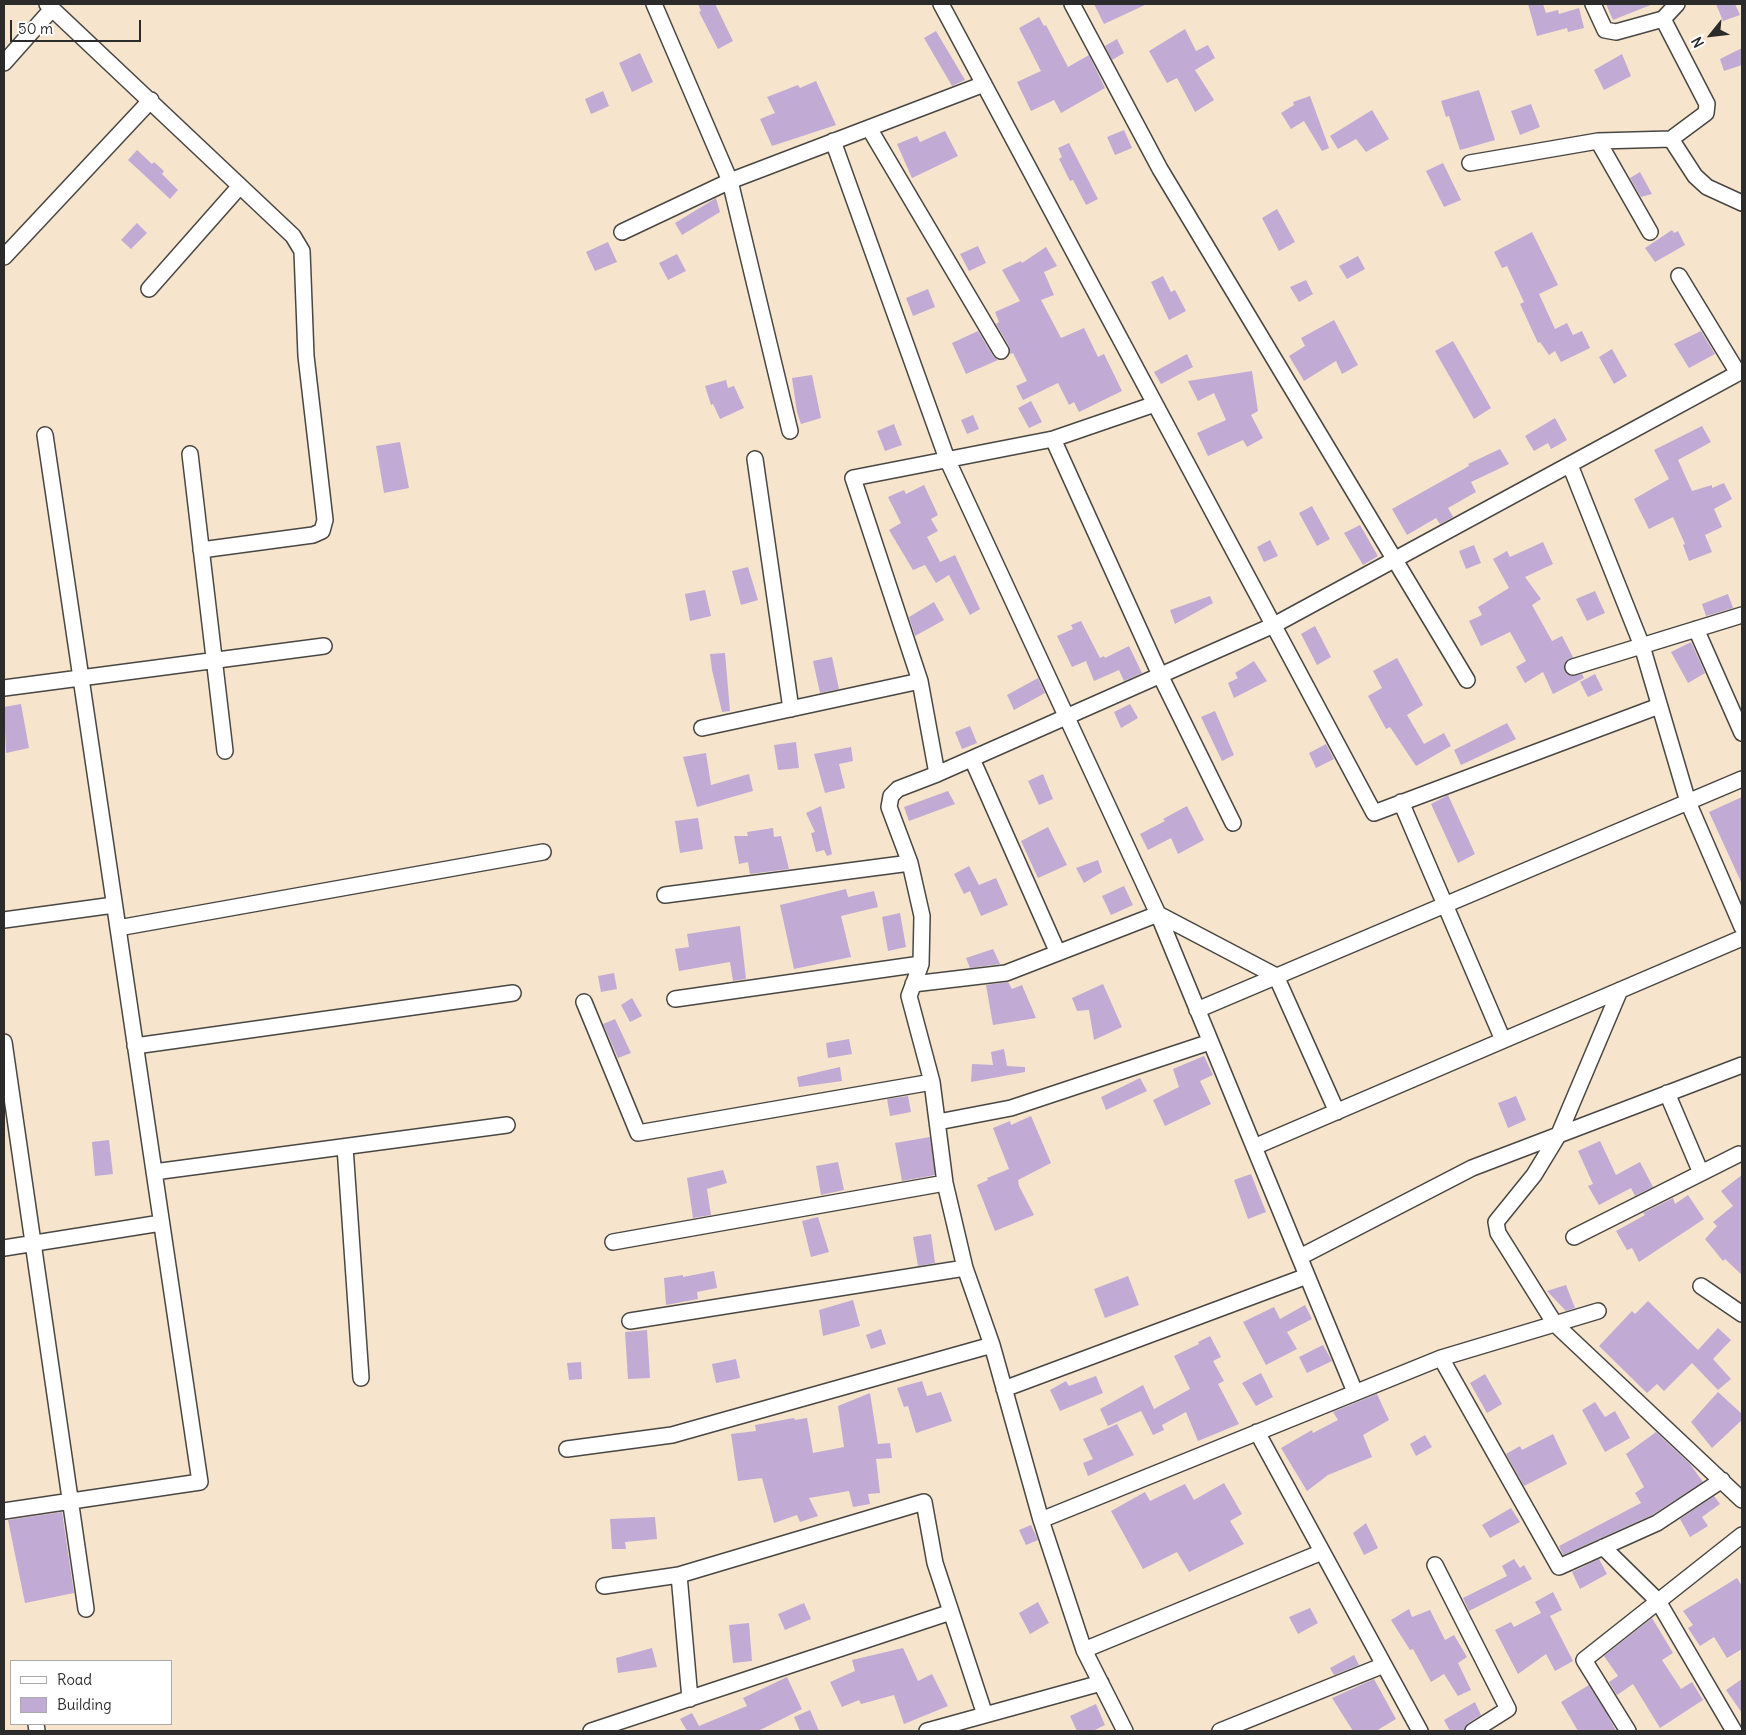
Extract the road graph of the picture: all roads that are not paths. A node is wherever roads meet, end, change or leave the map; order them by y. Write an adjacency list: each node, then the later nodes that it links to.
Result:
1 (654, 4): 16 (street)
2 (941, 4): 9 (street)
3 (1072, 4): 35 (street)
4 (1593, 4): 7 (street)
5 (1677, 4): 7 (street)
6 (49, 6): 8 (street); 10 (street)
7 (1663, 19): 12 (street)
8 (4, 63)
9 (984, 84): 11 (street); 26 (street)
10 (151, 100): 17 (street); 21 (street)
11 (869, 128): 13 (street); 24 (street)
12 (1671, 139): 14 (street); 18 (street)
13 (834, 141): 16 (street); 32 (street)
14 (1598, 141): 15 (street); 20 (street)
15 (1470, 163)
16 (730, 181): 19 (street); 27 (street)
17 (240, 186): 23 (street); 34 (street)
18 (1742, 203)
19 (622, 232)
20 (1650, 232)
21 (4, 258)
22 (1679, 276): 25 (street)
23 (149, 289)
24 (1001, 351)
25 (1740, 372): 33 (street)
26 (1155, 404): 29 (street); 37 (street)
27 (790, 431)
28 (45, 435): 44 (street)
29 (1053, 438): 32 (street); 43 (street)
30 (190, 454): 34 (street)
31 (755, 459): 49 (street)
32 (947, 459): 46 (street); 50 (street)
33 (1570, 465): 35 (street); 40 (street)
34 (201, 550): 41 (street)
35 (1395, 560): 37 (street); 45 (street)
36 (1742, 615): 38 (street)
37 (1274, 625): 43 (street); 57 (street)
38 (1696, 629): 40 (street); 52 (street)
39 (324, 646): 41 (street)
40 (1642, 646): 42 (street); 48 (street)
41 (214, 660): 44 (street); 53 (street)
42 (1572, 667)
43 (1160, 676): 50 (street); 59 (street)
44 (81, 678): 47 (street); 63 (street)
45 (1467, 680)
46 (920, 681): 49 (street); 55 (street)
47 (4, 688)
48 (1659, 706): 57 (street); 58 (street)
49 (791, 709): 51 (street)
50 (1067, 716): 54 (street); 65 (street)
51 (702, 728)
52 (1742, 733)
53 (225, 752)
54 (972, 758): 55 (street); 70 (street)
55 (938, 774): 61 (street)
56 (1742, 779): 58 (street)
57 (1401, 802): 64 (street)
58 (1688, 802): 64 (street); 67 (street)
59 (1233, 822)
60 (543, 852): 68 (street)
61 (910, 863): 62 (street); 71 (street)
62 (665, 895)
63 (114, 905): 66 (street); 68 (street)
64 (1445, 905): 72 (street); 79 (street)
65 (1158, 914): 70 (street); 72 (street); 78 (street)
66 (4, 920)
67 (1742, 927)
68 (118, 928): 82 (street)
69 (1742, 938): 74 (street)
70 (1058, 953): 73 (street)
71 (921, 964): 73 (street); 76 (street)
72 (1276, 976): 78 (street); 86 (street)
73 (913, 984): 84 (street)
74 (1620, 990): 79 (street); 89 (street)
75 (513, 993): 82 (street)
76 (675, 999)
77 (584, 1002): 84 (street)
78 (1197, 1010): 81 (street)
79 (1503, 1040): 86 (street)
80 (4, 1042): 99 (street)
81 (1210, 1042): 87 (street); 91 (street)
82 (135, 1046): 93 (street)
83 (1742, 1065): 85 (street)
84 (932, 1082): 87 (street)
85 (1667, 1093): 89 (street); 94 (street)
86 (1337, 1112): 91 (street)
87 (938, 1122): 95 (street)
88 (507, 1125): 90 (street)
89 (1559, 1134): 101 (street); 108 (street)
90 (345, 1147): 93 (street); 111 (street)
91 (1254, 1147): 101 (street)
92 (1739, 1154): 94 (street)
93 (154, 1172): 96 (street)
94 (1701, 1173): 97 (street)
95 (945, 1183): 98 (street); 102 (street)
96 (161, 1223): 99 (street); 118 (street)
97 (1574, 1236)
98 (612, 1242)
99 (33, 1244): 100 (street); 118 (street)
100 (4, 1248)
101 (1300, 1257): 103 (street)
102 (965, 1268): 107 (street); 109 (street)
103 (1308, 1276): 112 (street); 113 (street)
104 (1701, 1286): 106 (street)
105 (1598, 1311): 108 (street)
106 (1742, 1314)
107 (630, 1321)
108 (1555, 1324): 110 (street); 116 (street)
109 (992, 1345): 112 (street); 115 (street)
110 (1441, 1358): 113 (street); 122 (street)
111 (360, 1378)
112 (1004, 1389): 120 (street)
113 (1356, 1392): 114 (street)
114 (1257, 1432): 120 (street); 123 (street)
115 (567, 1449)
116 (1722, 1480): 117 (street); 122 (street)
117 (1742, 1500)
118 (70, 1501): 119 (street); 128 (street)
119 (4, 1511)
120 (1041, 1520): 130 (street)
121 (1742, 1535): 127 (street)
122 (1603, 1547): 127 (street)
123 (1322, 1552): 130 (street); 131 (street)
124 (1435, 1565): 140 (street)
125 (679, 1575): 126 (street); 129 (street); 133 (street)
126 (604, 1586)
127 (1658, 1601): 141 (street); 142 (street)
128 (86, 1609)
129 (951, 1612): 133 (street); 134 (street)
130 (1084, 1650): 132 (street)
131 (1384, 1665): 138 (street); 139 (street)
132 (1101, 1683): 134 (street); 137 (street)
133 (690, 1698): 135 (street)
134 (985, 1715): 136 (street)
135 (591, 1731)
136 (927, 1731)
137 (1125, 1731)
138 (1220, 1731)
139 (1420, 1731)
140 (1473, 1731)
141 (1628, 1731)
142 (1734, 1731)

